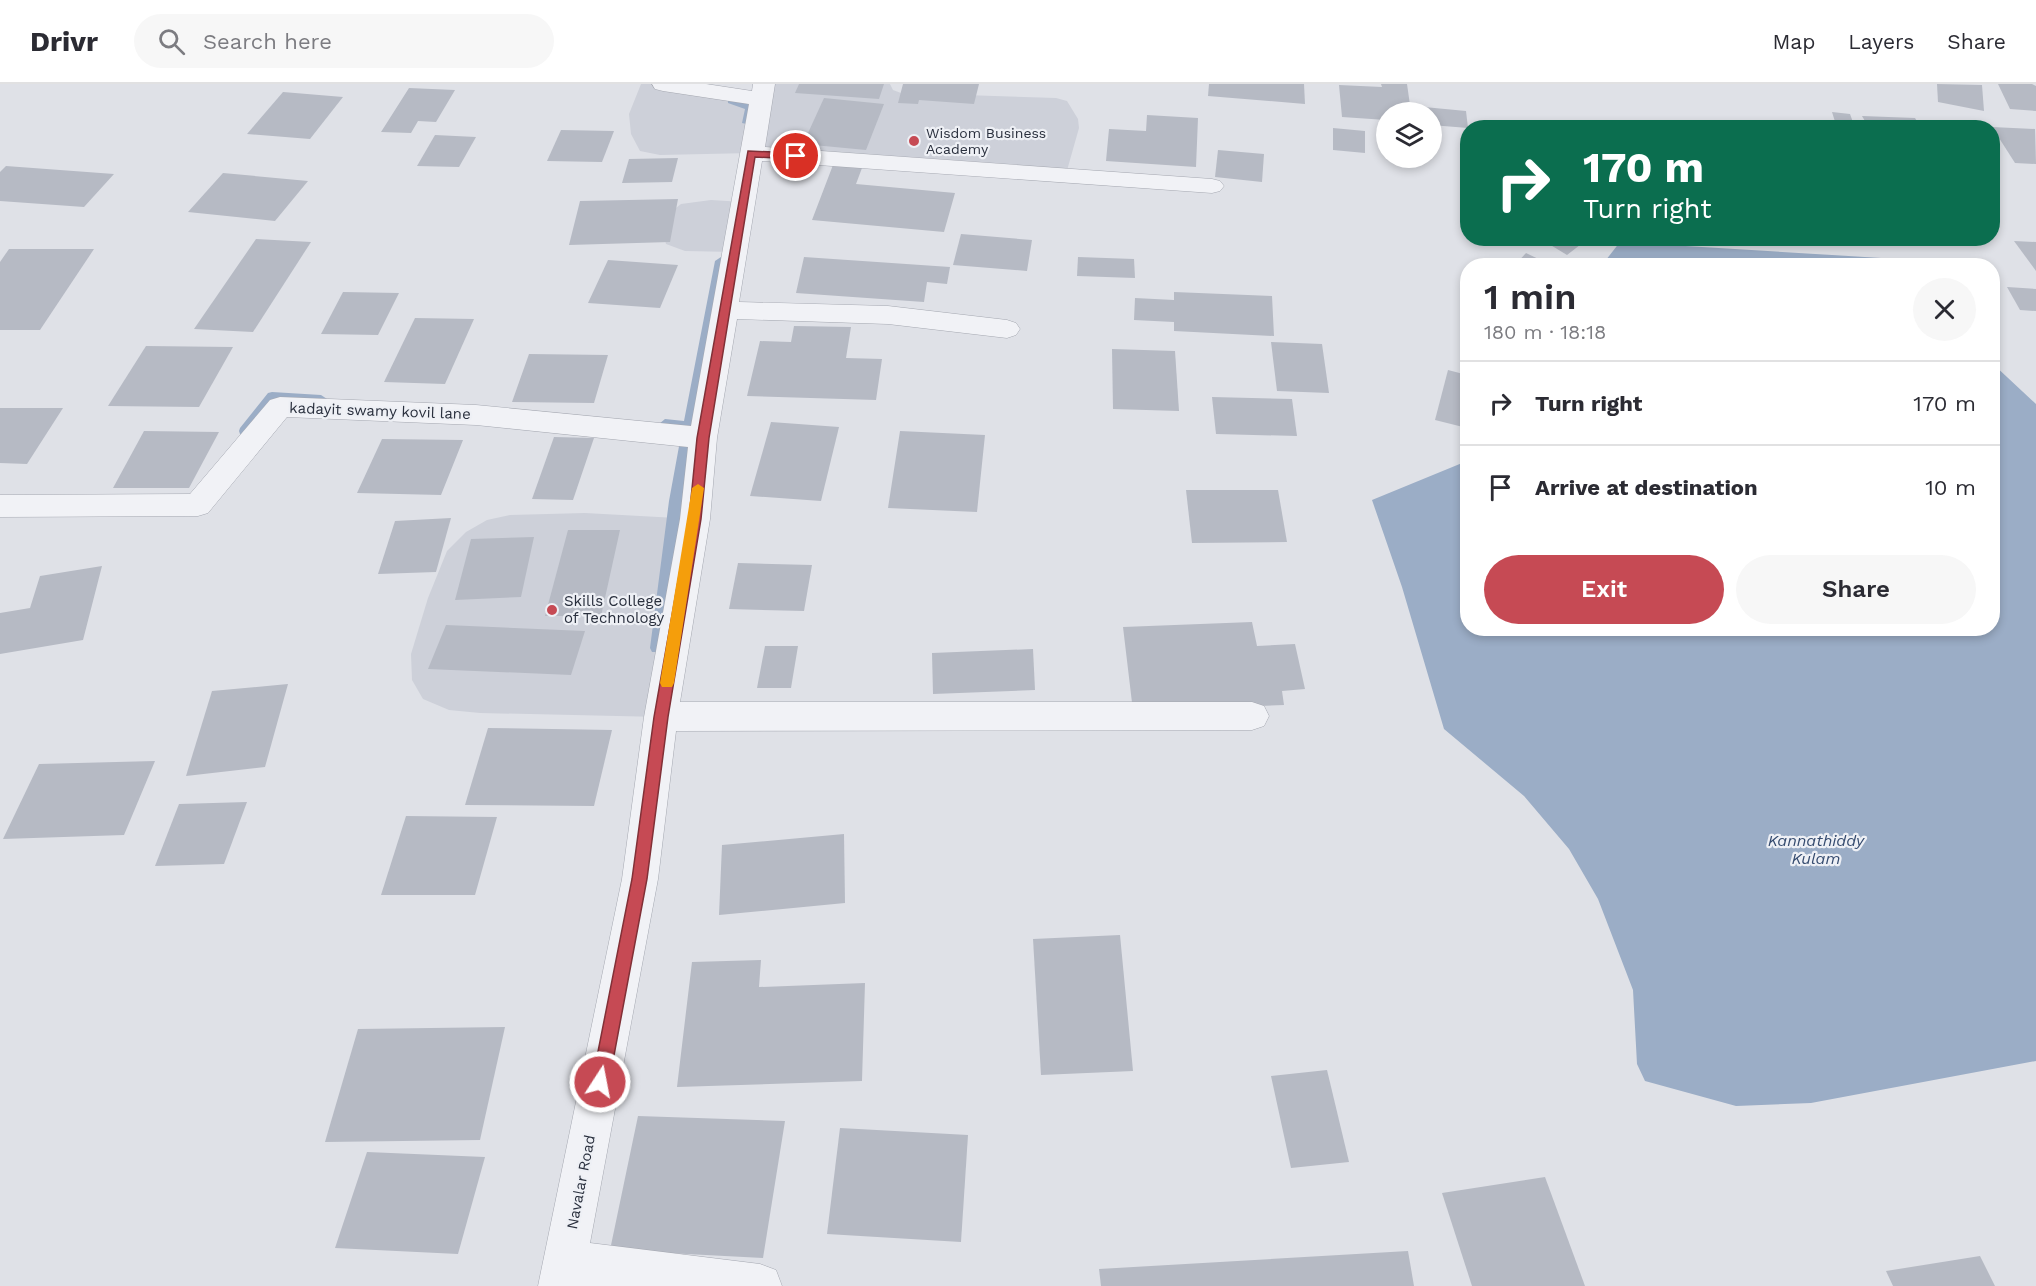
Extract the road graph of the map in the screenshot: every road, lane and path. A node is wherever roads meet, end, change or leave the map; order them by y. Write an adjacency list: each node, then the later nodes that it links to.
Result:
1 (663, 84): 2 (street)
2 (762, 92): 3 (street, Navalar Road)
3 (751, 153): 4 (street); 5 (street, Navalar Road)
4 (1212, 186)
5 (724, 310): 6 (street); 7 (street, Navalar Road)
6 (1007, 328)
7 (703, 438): 8 (street, kadayit swamy kovil lane); 10 (street, Navalar Road)
8 (0, 506)
9 (1252, 716): 10 (street)
10 (661, 717): 11 (street, Navalar Road)
11 (563, 1274): 12 (street)
12 (760, 1286)

